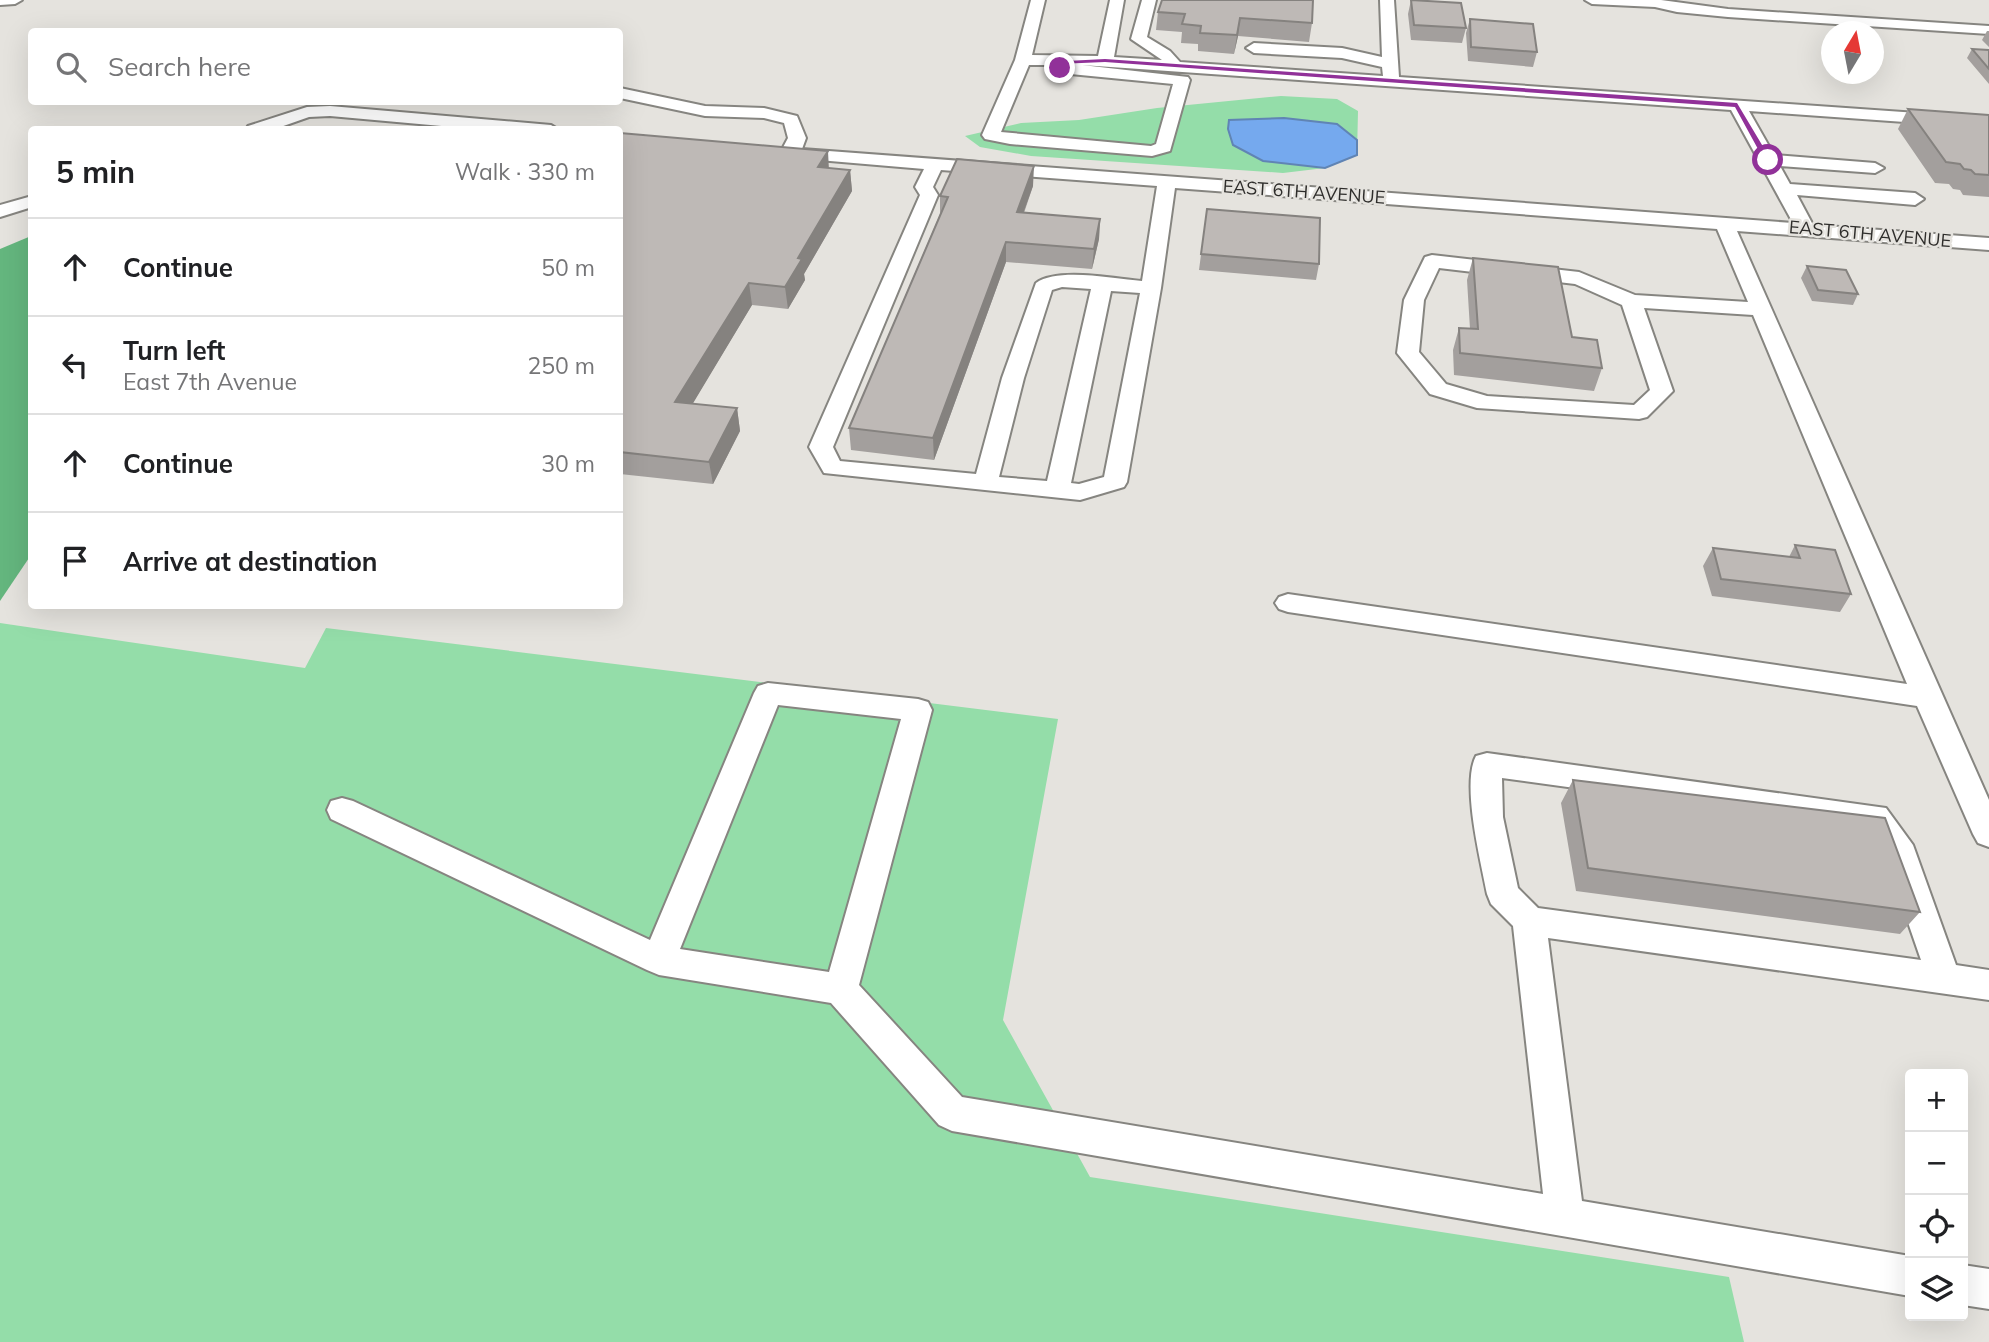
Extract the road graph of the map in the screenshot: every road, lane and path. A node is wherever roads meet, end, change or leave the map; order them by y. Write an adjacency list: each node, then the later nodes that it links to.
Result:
1 (15, 0): 7 (street)
2 (1038, 0): 18 (street)
3 (1117, 0): 19 (street)
4 (1149, 0): 21 (street)
5 (1387, 0): 22 (street)
6 (1591, 0): 8 (street)
7 (0, 1)
8 (1648, 2): 10 (street)
9 (1869, 6): 13 (street)
10 (1724, 7): 12 (street)
11 (1929, 9): 15 (street)
12 (1851, 21)
13 (1860, 21)
14 (1884, 23): 15 (street)
15 (1963, 28): 16 (street)
16 (1989, 30)
17 (1254, 48): 22 (street)
18 (1023, 60): 20 (street); 20 (street)
19 (1105, 61): 20 (street); 21 (street)
20 (1050, 62)
21 (1175, 65): 22 (street)
22 (1390, 72): 25 (street)
23 (623, 94): 31 (street)
24 (450, 105): 26 (street)
25 (1737, 105): 27 (street); 32 (street)
26 (438, 120): 28 (street); 29 (street)
27 (1989, 123)
28 (266, 126)
29 (489, 126)
30 (766, 150): 31 (street, EAST 6TH AVENUE)
31 (792, 153): 33 (street, EAST 6TH AVENUE)
32 (1768, 160): 34 (street); 36 (street)
33 (935, 165): 35 (street, EAST 6TH AVENUE); 47 (street)
34 (1875, 168)
35 (1167, 182): 40 (street, EAST 6TH AVENUE); 44 (street)
36 (1783, 189): 37 (street); 41 (street)
37 (1915, 199)
38 (28, 202): 39 (street)
39 (0, 211)
40 (1724, 223): 41 (street, EAST 6TH AVENUE); 46 (street)
41 (1806, 229): 42 (street, EAST 6TH AVENUE)
42 (1989, 244)
43 (1102, 284): 44 (street); 47 (street); 48 (street)
44 (1151, 288): 48 (street)
45 (1632, 301): 45 (street); 46 (street)
46 (1761, 309): 50 (street)
47 (985, 484): 48 (street)
48 (1057, 490)
49 (1288, 603): 50 (street)
50 (1927, 697): 52 (street)
51 (342, 810): 54 (street)
52 (1989, 834)
53 (1529, 921): 55 (street); 55 (street); 58 (street)
54 (659, 960): 57 (street); 57 (street)
55 (1944, 979): 56 (street)
56 (1989, 985)
57 (841, 989): 58 (street)
58 (1565, 1217): 59 (street)
59 (1905, 1275)
60 (1968, 1286): 61 (street)
61 (1989, 1289)

